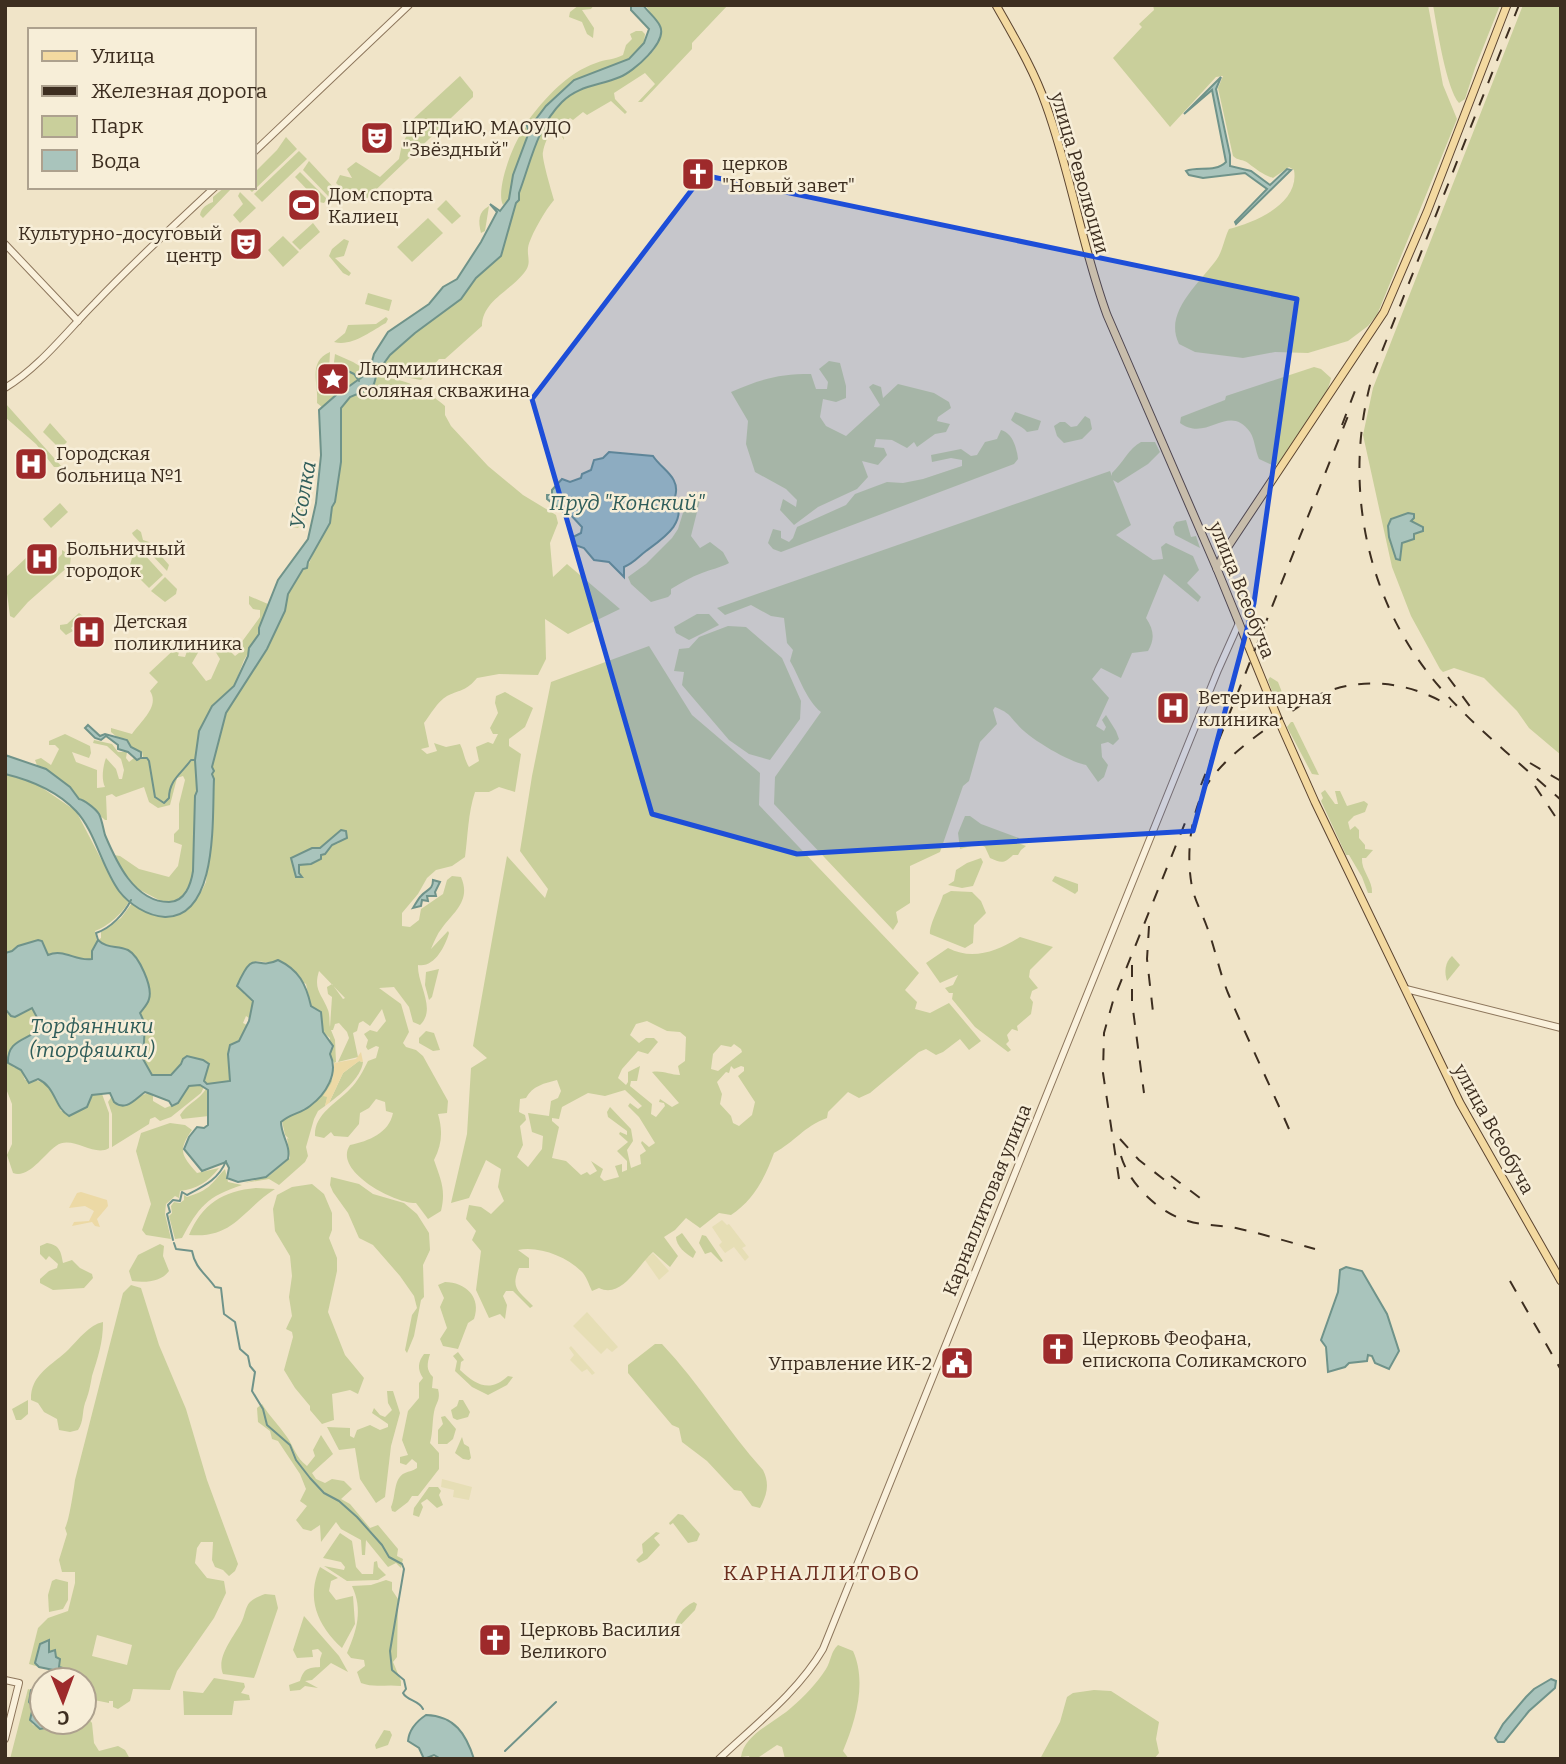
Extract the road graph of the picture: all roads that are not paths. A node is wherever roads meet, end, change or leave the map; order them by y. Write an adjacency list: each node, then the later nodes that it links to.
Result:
1 (409, 5): 4 (street)
2 (996, 5): 7 (main road, улица Революции)
3 (1507, 5): 10 (main road)
4 (256, 150)
5 (213, 189): 8 (street)
6 (5, 244): 8 (street)
7 (1107, 315): 10 (main road, улица Всеобуча)
8 (78, 321): 9 (street)
9 (5, 388)
10 (1217, 569): 11 (main road, улица Всеобуча)
11 (1239, 623): 12 (main road, улица Всеобуча); 17 (street, Карналлитовая улица)
12 (1406, 989): 13 (street); 14 (main road, улица Всеобуча)
13 (1561, 1028)
14 (1561, 1281)
15 (5, 1679): 16 (street)
16 (5, 1739)
17 (719, 1759)

